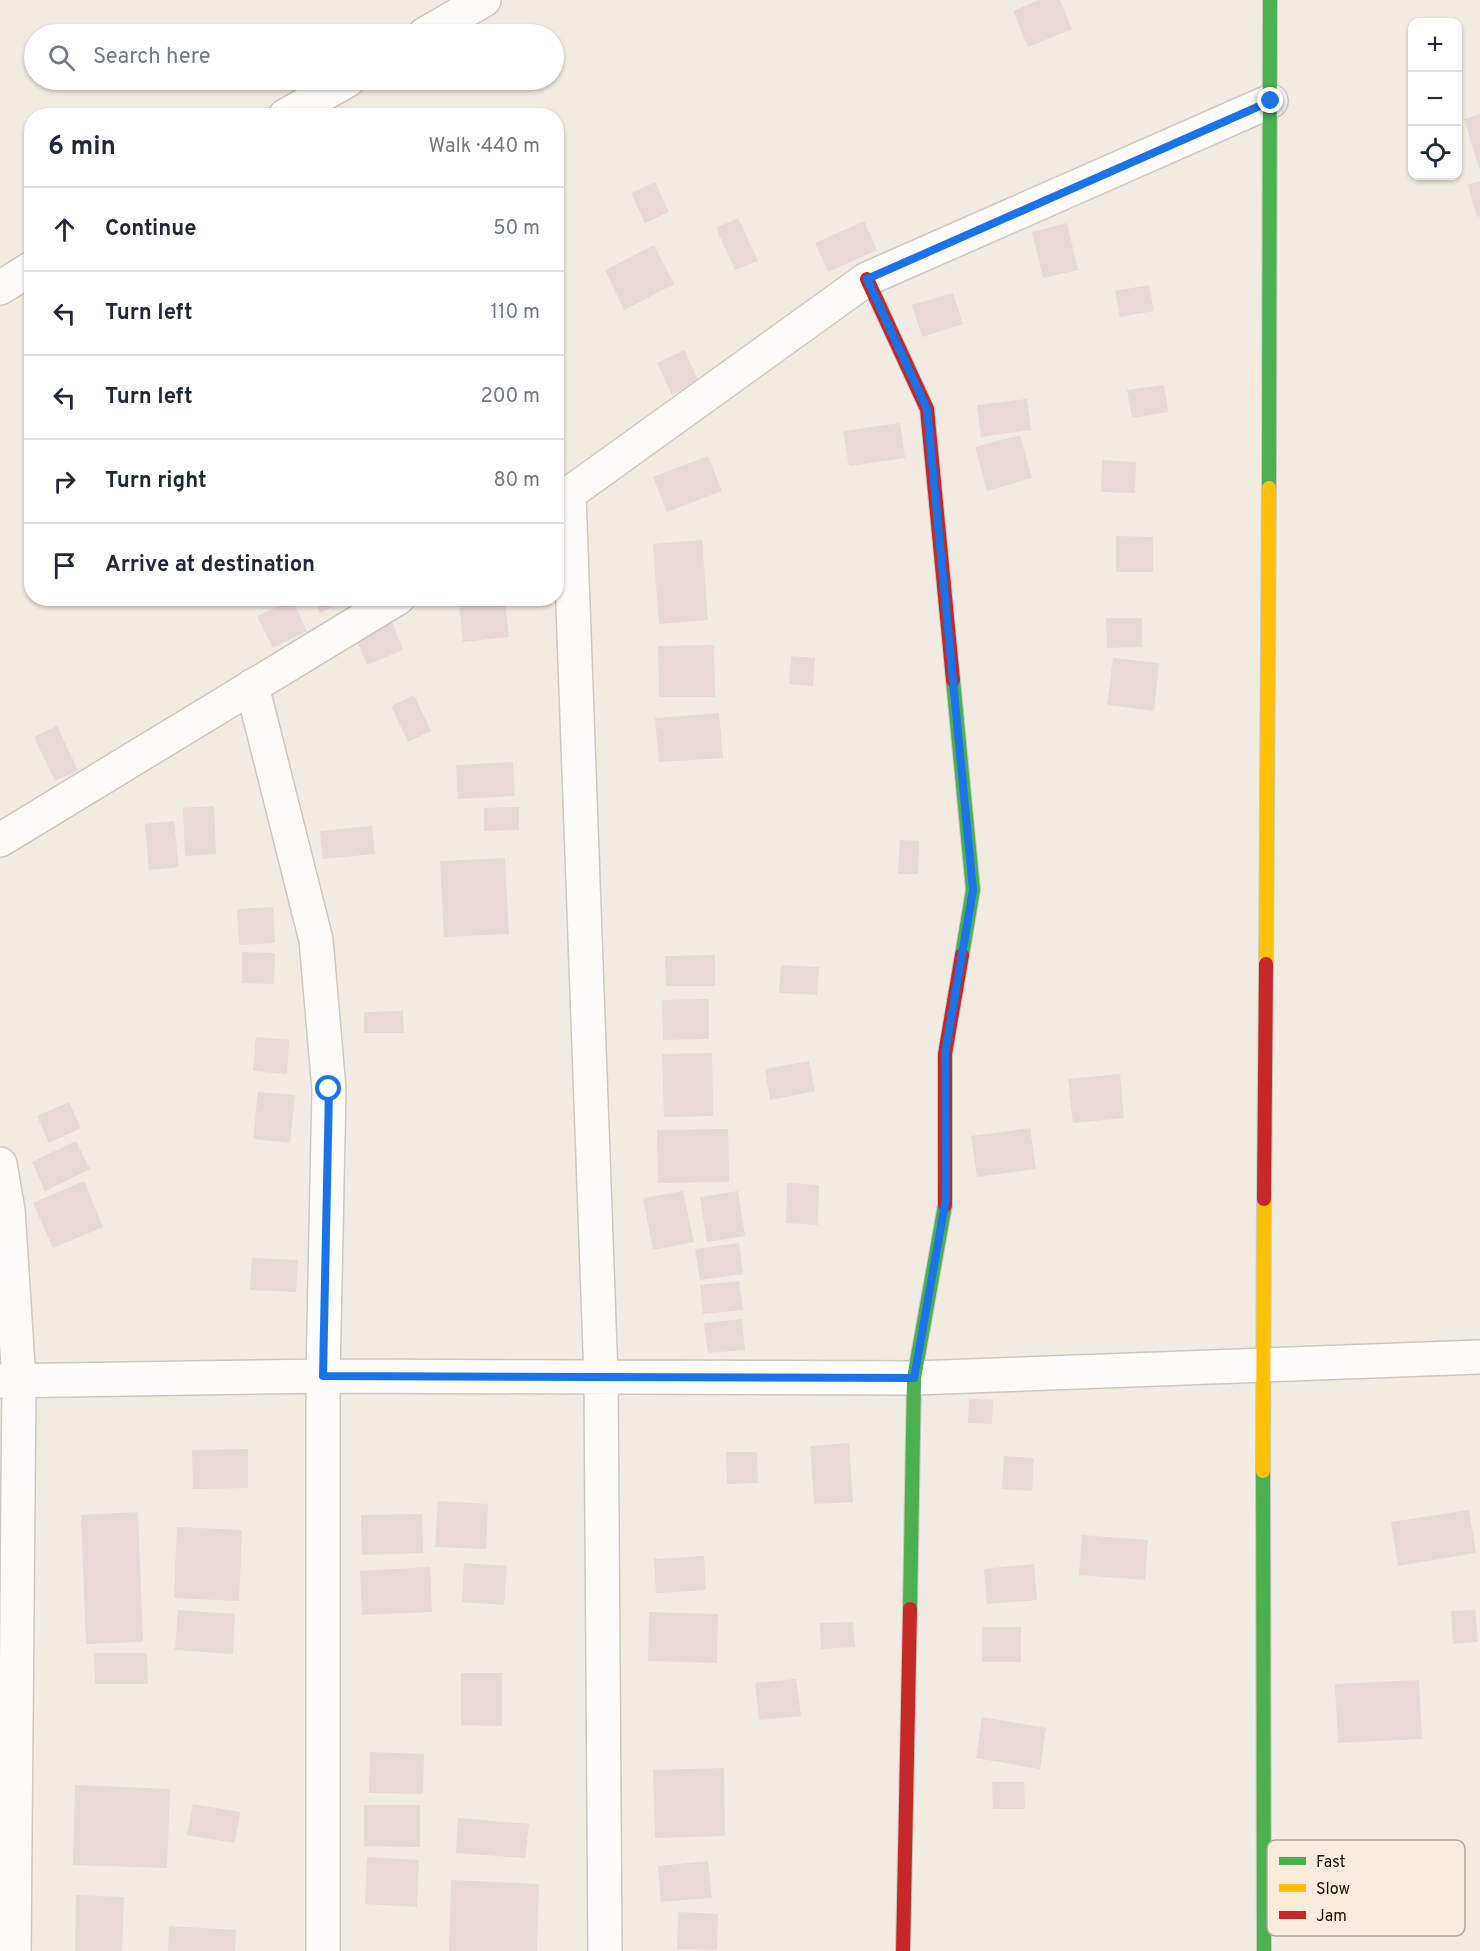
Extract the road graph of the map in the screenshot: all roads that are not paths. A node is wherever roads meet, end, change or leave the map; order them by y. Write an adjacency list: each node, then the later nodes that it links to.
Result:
1 (484, 0): 3 (street)
2 (1270, 0): 5 (street)
3 (442, 24)
4 (330, 90): 6 (street)
5 (1271, 101): 8 (street); 17 (street)
6 (299, 108)
7 (24, 273): 9 (street)
8 (867, 279): 10 (street); 20 (street)
9 (0, 288)
10 (564, 498)
11 (564, 522): 19 (street)
12 (385, 606): 13 (street)
13 (252, 686): 14 (street); 18 (street)
14 (0, 840)
15 (0, 1164): 21 (street)
16 (1480, 1357): 17 (street)
17 (1263, 1364): 20 (street); 26 (street)
18 (323, 1376): 19 (street); 21 (street); 23 (street)
19 (601, 1377): 20 (street); 24 (street)
20 (914, 1378): 25 (street)
21 (10, 1381): 22 (street)
22 (14, 1951)
23 (323, 1951)
24 (605, 1951)
25 (903, 1951)
26 (1264, 1951)

